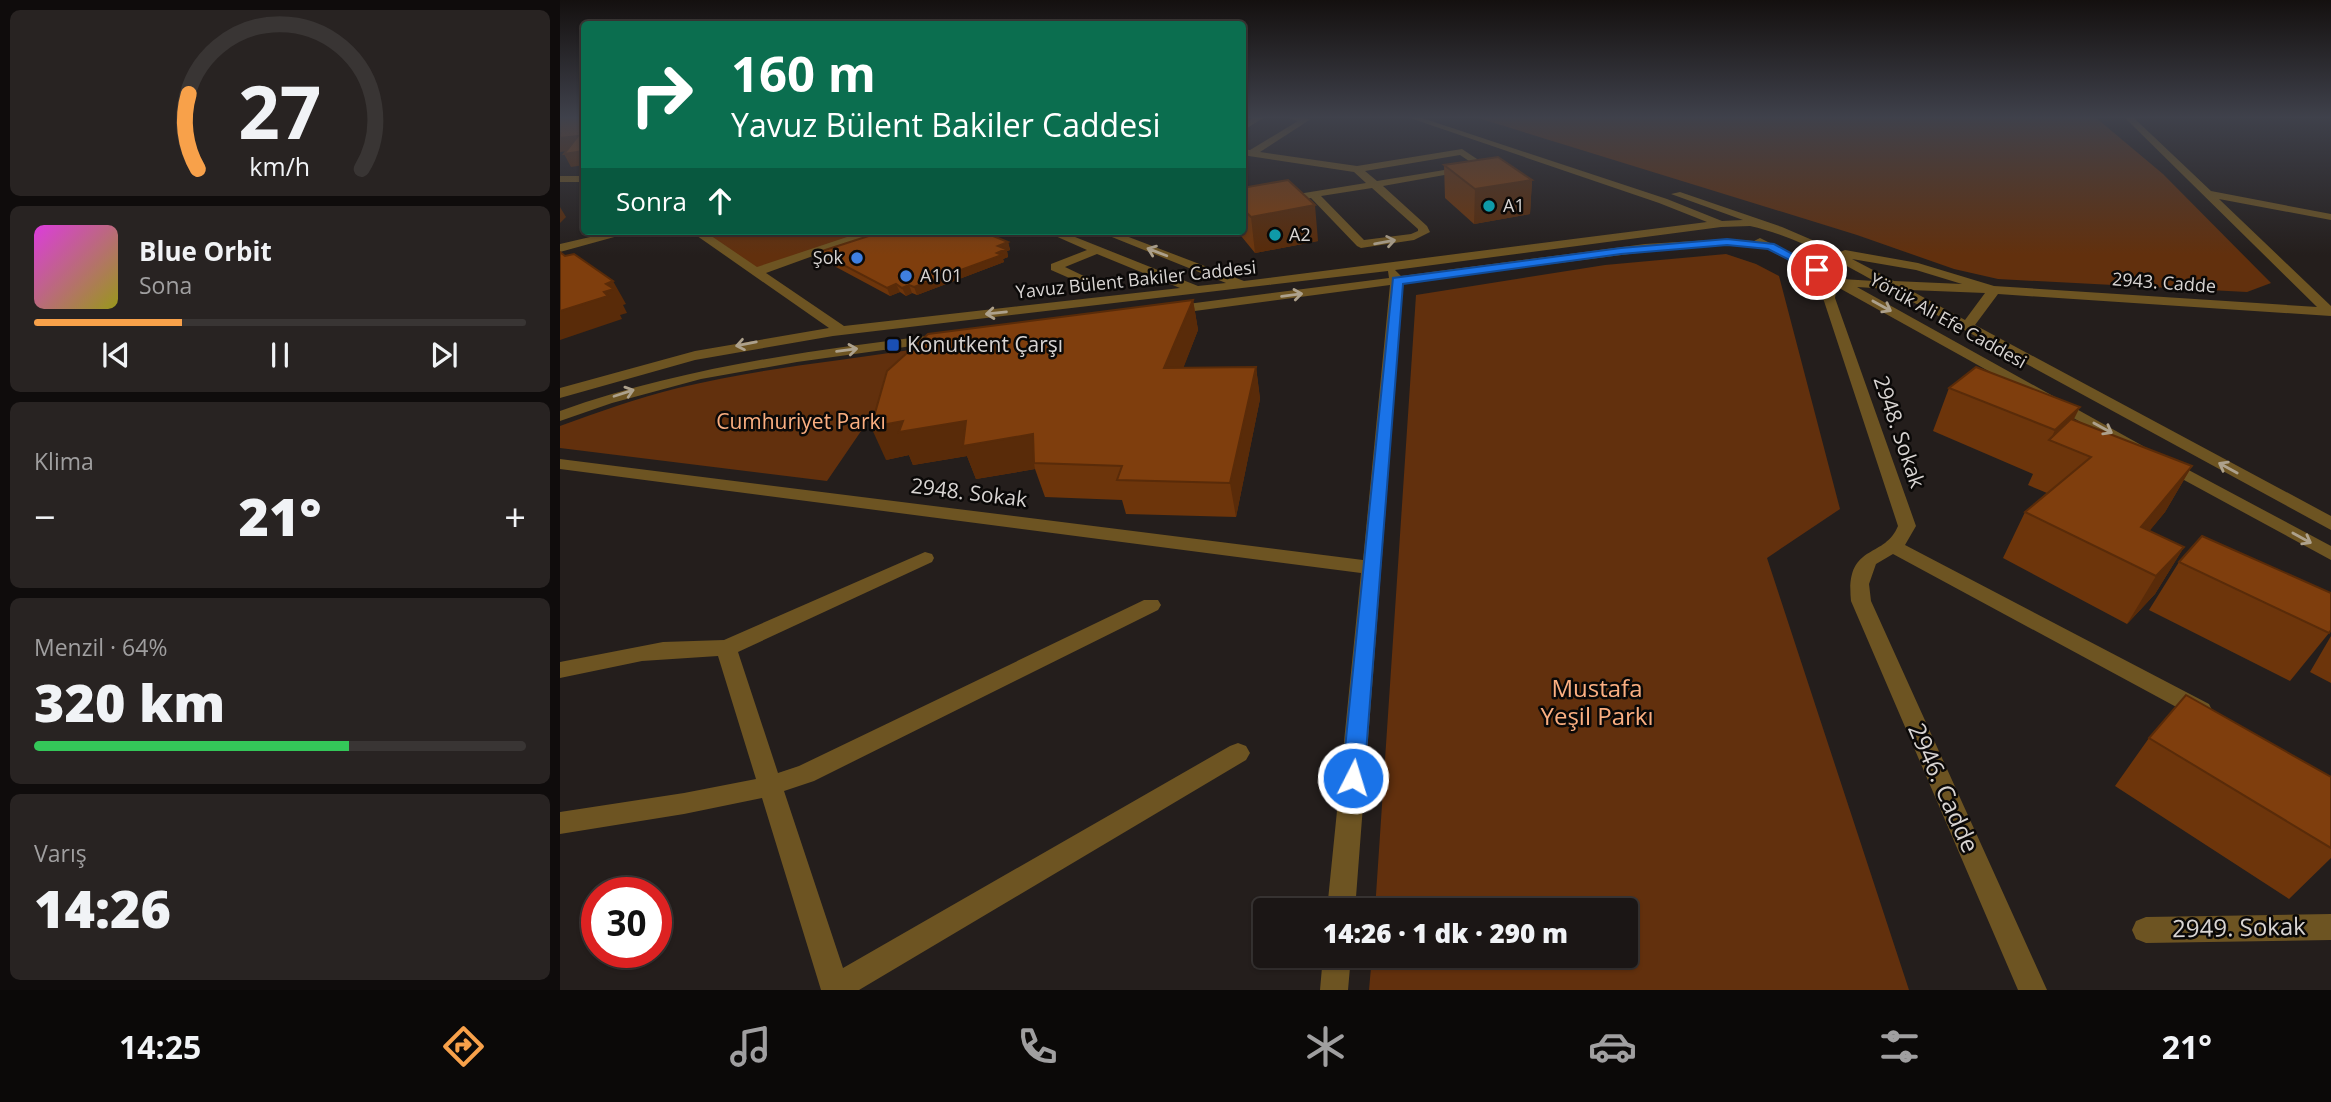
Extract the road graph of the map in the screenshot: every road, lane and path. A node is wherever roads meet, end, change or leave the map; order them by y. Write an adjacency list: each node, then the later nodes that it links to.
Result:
1 (1319, 163): 7 (street)
2 (1393, 163): 7 (street)
3 (1478, 163): 10 (street)
4 (1550, 163): 15 (street, Yörük Ali Efe Caddesi)
5 (1579, 163): 16 (street, Yörük Ali Efe Caddesi)
6 (2176, 163): 11 (street)
7 (1357, 169): 10 (street)
8 (560, 178): 9 (street)
9 (581, 179)
10 (1375, 185): 12 (street); 12 (street, one-way to 10)
11 (2208, 194): 14 (street); 37 (street)
12 (1314, 195): 13 (street)
13 (1246, 205)
14 (2331, 217)
15 (1721, 224): 16 (street); 22 (street, Yörük Ali Efe Caddesi); 27 (street, Yavuz Bülent Bakiler Caddesi)
16 (1778, 229): 25 (street, Yörük Ali Efe Caddesi)
17 (614, 235): 23 (street)
18 (702, 235): 26 (street)
19 (864, 235): 26 (street)
20 (1060, 235): 24 (street)
21 (1113, 235): 29 (street, one-way to 21)
22 (1770, 246): 27 (street, Yavuz Bülent Bakiler Caddesi); 28 (street, Yörük Ali Efe Caddesi)
23 (560, 248)
24 (1097, 250): 31 (street); 33 (street)
25 (1832, 253): 30 (street, Yörük Ali Efe Caddesi); 32 (street, 2943. Cadde)
26 (756, 272): 39 (street)
27 (1394, 274): 29 (street, Yavuz Bülent Bakiler Caddesi); 34 (street, Yavuz Bülent Bakiler Caddesi, one-way to 27); 48 (street)
28 (1842, 284): 30 (street, 2943. Cadde); 45 (street, 2948. Sokak); 46 (street, Yörük Ali Efe Caddesi, one-way to 46)
29 (1243, 285): 33 (street, Yavuz Bülent Bakiler Caddesi); 34 (street)
30 (1892, 285): 32 (street, 2943. Cadde); 38 (street, Yörük Ali Efe Caddesi)
31 (1103, 288)
32 (1994, 290): 37 (street, 2943. Cadde); 38 (street)
33 (1197, 291): 35 (street); 39 (street, Yavuz Bülent Bakiler Caddesi, one-way to 39)
34 (1248, 300): 35 (street, Yavuz Bülent Bakiler Caddesi)
35 (1200, 306): 36 (street, Yavuz Bülent Bakiler Caddesi)
36 (1160, 311)
37 (2330, 312)
38 (1967, 326): 44 (street, Yörük Ali Efe Caddesi, one-way to 38)
39 (841, 330): 41 (street, Yavuz Bülent Bakiler Caddesi, one-way to 41)
40 (960, 336): 42 (street, one-way to 40)
41 (560, 393)
42 (560, 416)
43 (560, 464): 48 (street, 2948. Sokak)
44 (2331, 524)
45 (1895, 547): 52 (street); 61 (street, 2946. Cadde)
46 (2331, 555)
47 (925, 558): 50 (street)
48 (1372, 568): 56 (street)
49 (1151, 605): 54 (street)
50 (726, 648): 51 (street); 54 (street)
51 (560, 670)
52 (2213, 717)
53 (1238, 753): 54 (street)
54 (770, 786): 55 (street)
55 (560, 823)
56 (1342, 898)
57 (2331, 927): 58 (street, 2949. Sokak)
58 (2146, 930)
59 (1336, 968): 60 (street)
60 (1334, 990)
61 (2033, 990)

